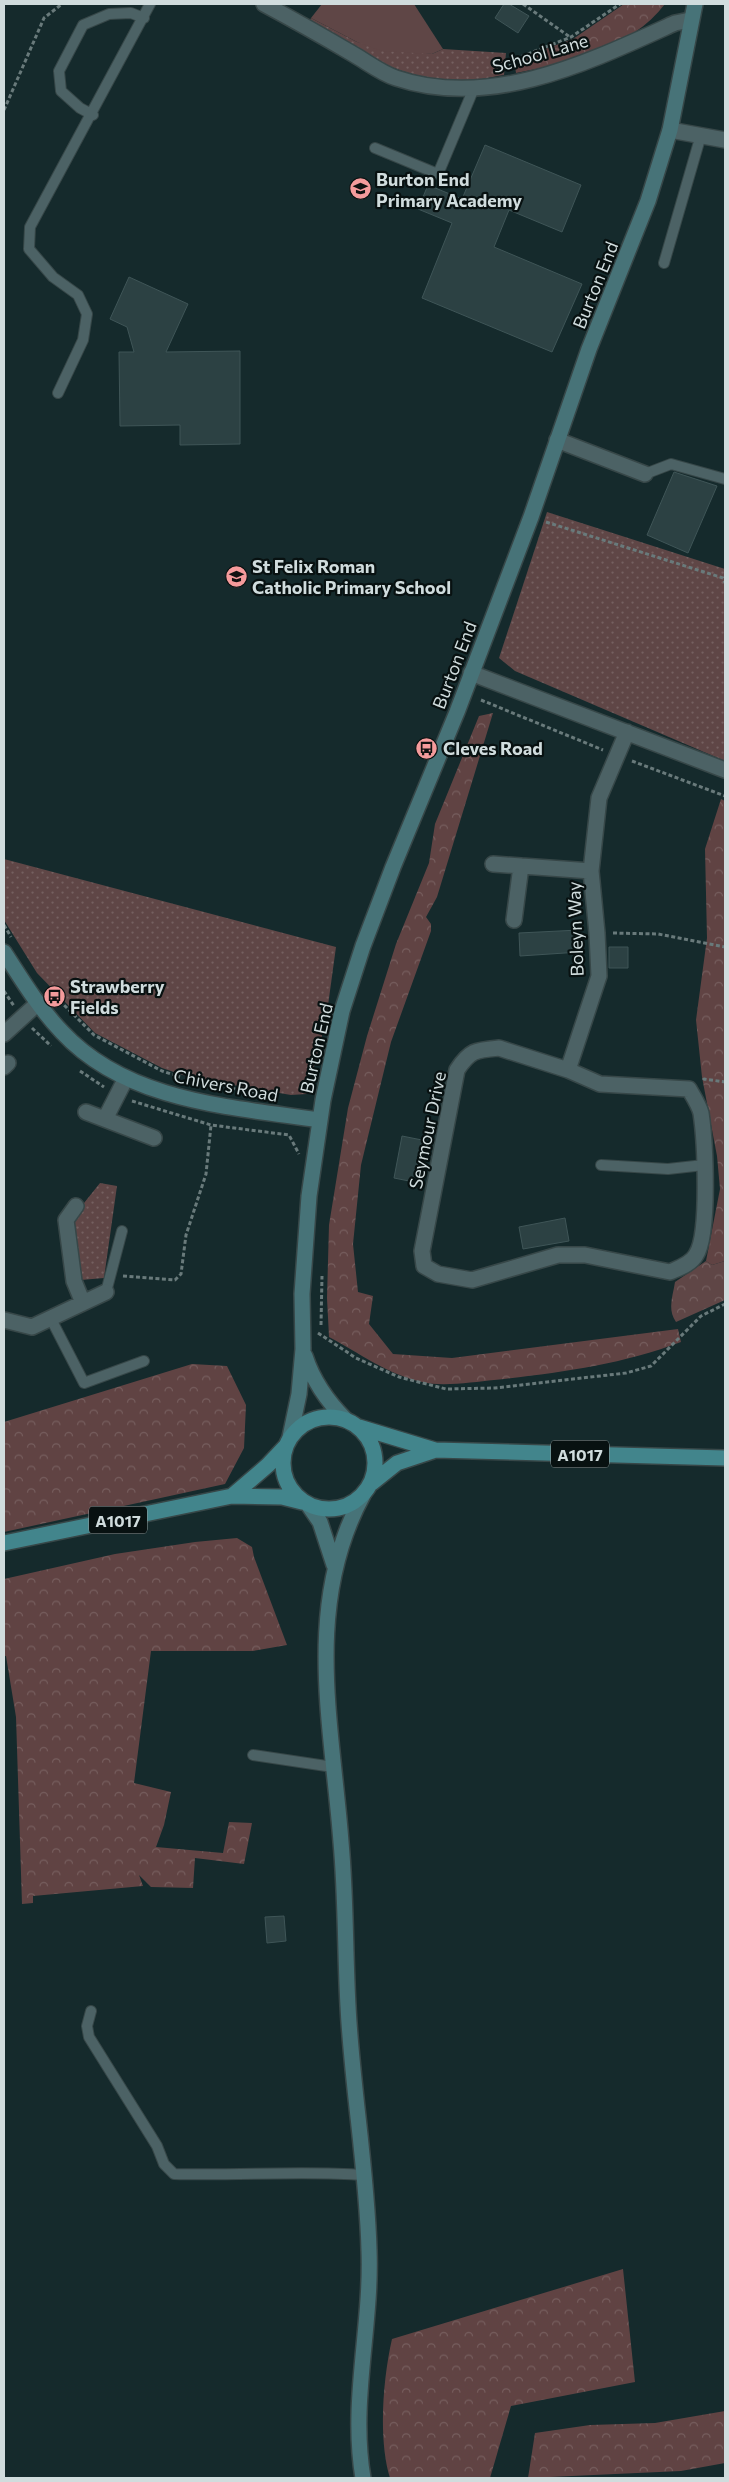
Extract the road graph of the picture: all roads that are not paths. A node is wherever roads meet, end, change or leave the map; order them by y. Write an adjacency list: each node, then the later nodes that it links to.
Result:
1 (150, 4): 4 (lane)
2 (264, 4): 6 (street, School Lane)
3 (695, 4): 5 (street, Burton End)
4 (144, 18): 7 (lane); 7 (lane)
5 (690, 20): 6 (street, School Lane); 8 (street, Burton End)
6 (474, 88): 11 (lane)
7 (92, 115): 13 (lane)
8 (670, 130): 9 (street); 14 (street, Burton End)
9 (701, 135): 10 (street); 12 (lane)
10 (725, 140)
11 (375, 148)
12 (664, 262)
13 (58, 393)
14 (557, 440): 15 (street); 17 (street, Burton End)
15 (645, 474): 16 (lane)
16 (725, 478)
17 (472, 672): 18 (street); 31 (street, Burton End)
18 (627, 732): 19 (street); 22 (street, Boleyn Way)
19 (725, 770)
20 (493, 864): 21 (street, Boleyn Way)
21 (521, 866): 22 (street, Boleyn Way); 23 (street)
22 (591, 871): 27 (street, Boleyn Way)
23 (514, 920)
24 (9, 947): 25 (street, Chivers Road)
25 (37, 1004): 26 (street); 28 (street, Chivers Road)
26 (4, 1034)
27 (568, 1070): 34 (street, Seymour Drive); 34 (street, Seymour Drive)
28 (126, 1078): 30 (street); 31 (street, Chivers Road)
29 (86, 1112): 30 (street)
30 (105, 1119): 32 (street)
31 (320, 1120): 41 (street, Burton End)
32 (154, 1138)
33 (601, 1165): 34 (lane)
34 (704, 1165)
35 (76, 1206): 38 (street)
36 (122, 1231): 37 (lane)
37 (108, 1286): 38 (street)
38 (83, 1303): 39 (street)
39 (51, 1319): 40 (street); 42 (lane)
40 (4, 1320)
41 (304, 1350): 43 (street, Burton End); 44 (street, Burton End)
42 (144, 1361)
43 (352, 1424): 44 (main road); 45 (main road, A1017); 47 (main road)
44 (288, 1442): 48 (main road, A1017); 49 (main road)
45 (435, 1450): 46 (main road, A1017); 47 (main road, A1017)
46 (725, 1458)
47 (367, 1489): 49 (main road); 51 (street)
48 (232, 1496): 49 (main road, A1017); 50 (main road, A1017)
49 (306, 1504): 51 (street)
50 (4, 1544)
51 (334, 1565): 53 (street)
52 (253, 1755): 53 (lane)
53 (333, 1767): 55 (street)
54 (91, 2011): 55 (lane)
55 (364, 2175): 56 (street)
56 (363, 2478)

